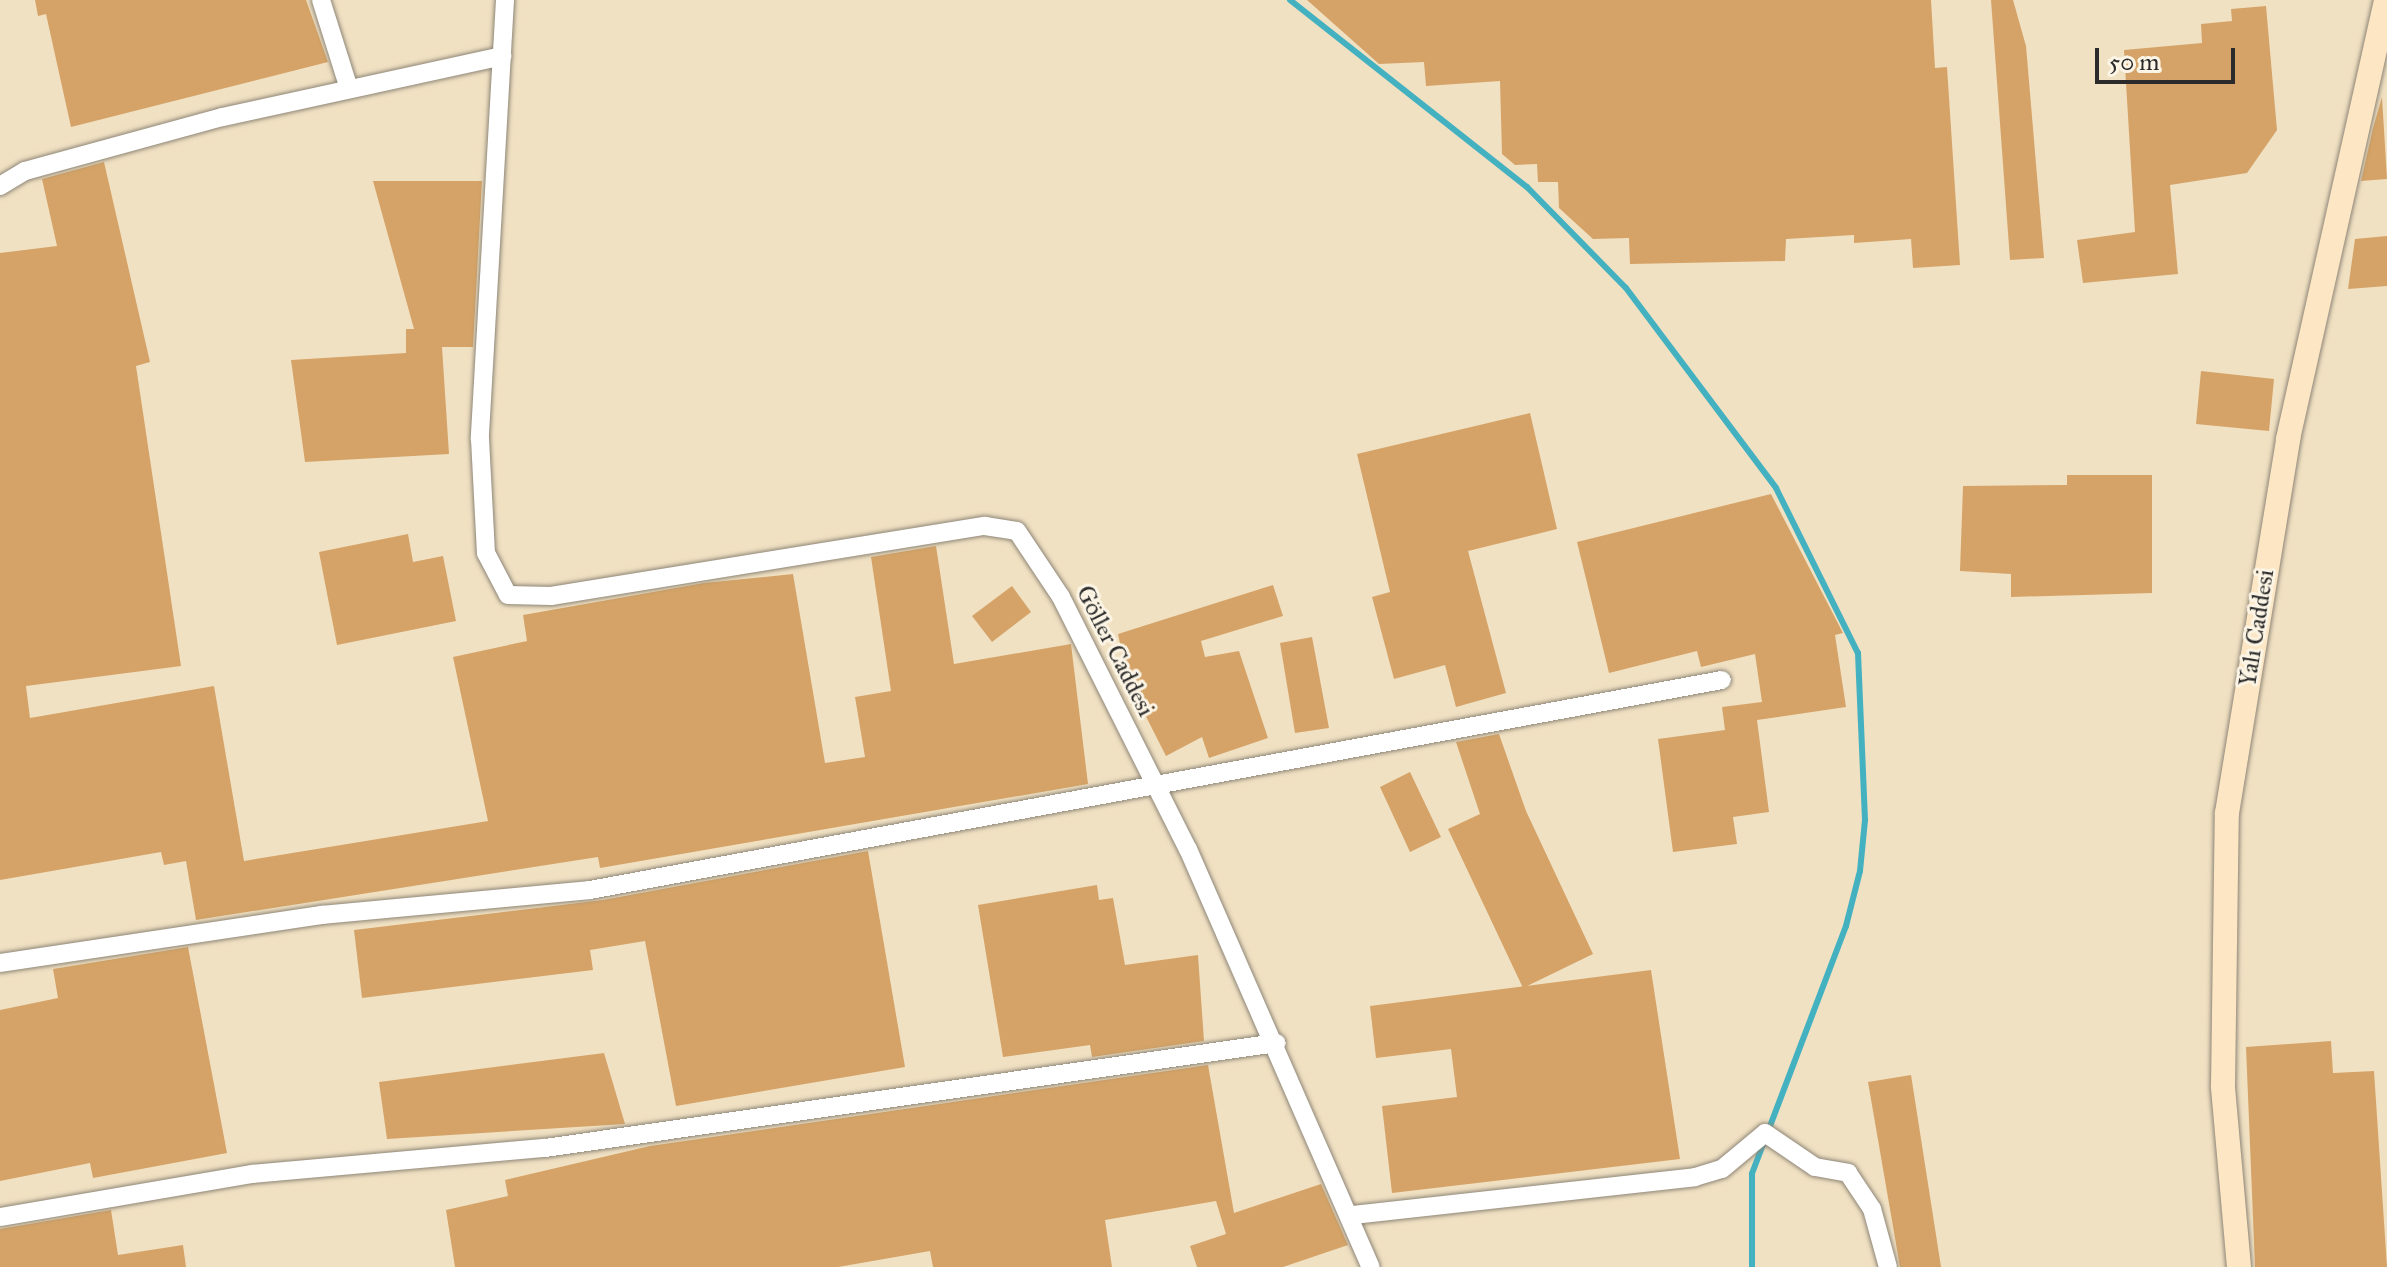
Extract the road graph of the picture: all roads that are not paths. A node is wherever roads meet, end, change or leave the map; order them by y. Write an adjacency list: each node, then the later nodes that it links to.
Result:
1 (321, 0): 5 (street)
2 (505, 0): 4 (street)
3 (2386, 0): 15 (street, Yalı Caddesi)
4 (502, 56): 5 (street); 8 (street, Göller Caddesi)
5 (349, 89): 6 (street)
6 (0, 186)
7 (1722, 680): 8 (street)
8 (1156, 786): 9 (street); 10 (street, Göller Caddesi)
9 (0, 963)
10 (1276, 1043): 11 (street, Göller Caddesi); 12 (street)
11 (1353, 1215): 13 (street, Göller Caddesi); 14 (street)
12 (0, 1217)
13 (1371, 1267)
14 (1888, 1267)
15 (2239, 1267)

